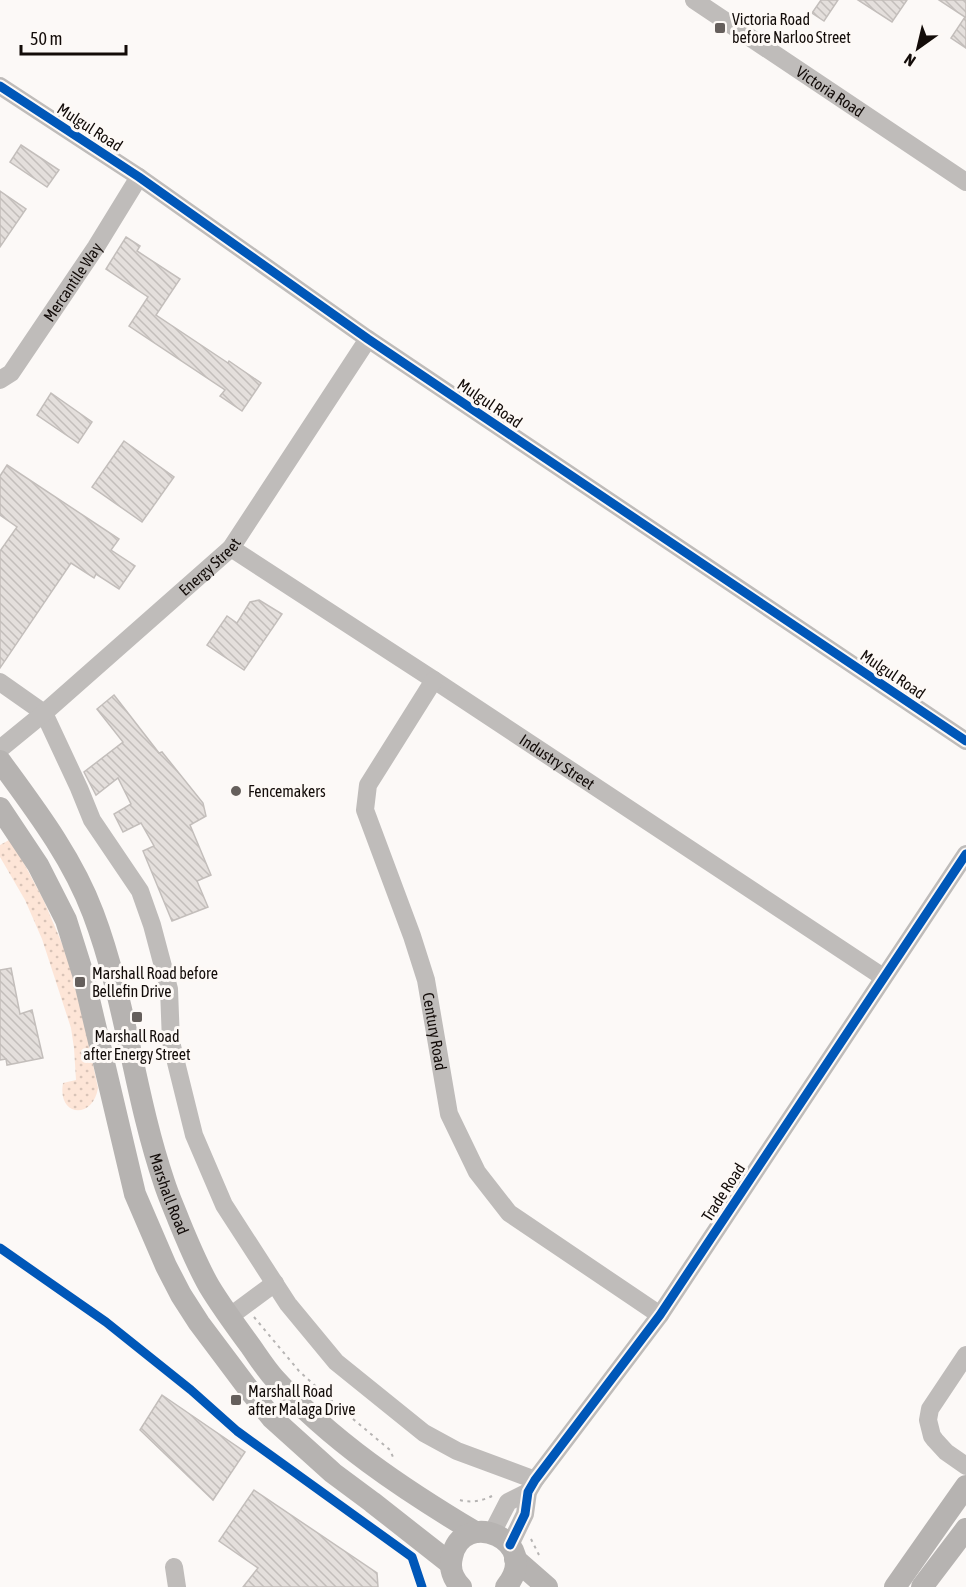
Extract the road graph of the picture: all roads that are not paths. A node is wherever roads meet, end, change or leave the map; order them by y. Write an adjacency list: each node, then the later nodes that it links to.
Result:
1 (694, 0): 4 (street, Victoria Road)
2 (0, 86): 3 (street, Mulgul Road)
3 (139, 177): 5 (street, Mulgul Road); 6 (street, Mercantile Way)
4 (966, 182)
5 (368, 339): 7 (street, Energy Street); 11 (street, Mulgul Road)
6 (0, 380)
7 (231, 548): 8 (street, Industry Street); 10 (street, Energy Street)
8 (435, 680): 16 (street, Industry Street); 21 (street, Century Road)
9 (0, 682): 10 (street)
10 (44, 713): 12 (street, Energy Street); 19 (street)
11 (966, 741)
12 (0, 749)
13 (0, 761): 17 (main road, Marshall Road)
14 (0, 808): 18 (main road, Marshall Road)
15 (966, 854): 16 (street, Trade Road)
16 (883, 977): 21 (street, Trade Road)
17 (143, 1111): 18 (main road); 20 (main road, Marshall Road)
18 (117, 1115): 29 (main road, Marshall Road)
19 (275, 1283): 20 (street); 24 (street)
20 (237, 1311): 27 (main road, Marshall Road)
21 (660, 1315): 24 (street, Trade Road)
22 (966, 1355): 23 (street)
23 (966, 1466)
24 (532, 1486): 27 (street, Trade Road); 27 (street, Trade Road)
25 (966, 1486): 33 (main road)
26 (966, 1529): 34 (main road)
27 (498, 1542): 29 (main road); 31 (main road); 32 (main road, Marshall Road)
28 (174, 1567): 30 (street)
29 (454, 1579)
30 (177, 1587)
31 (506, 1587)
32 (548, 1587)
33 (895, 1587)
34 (922, 1587)

